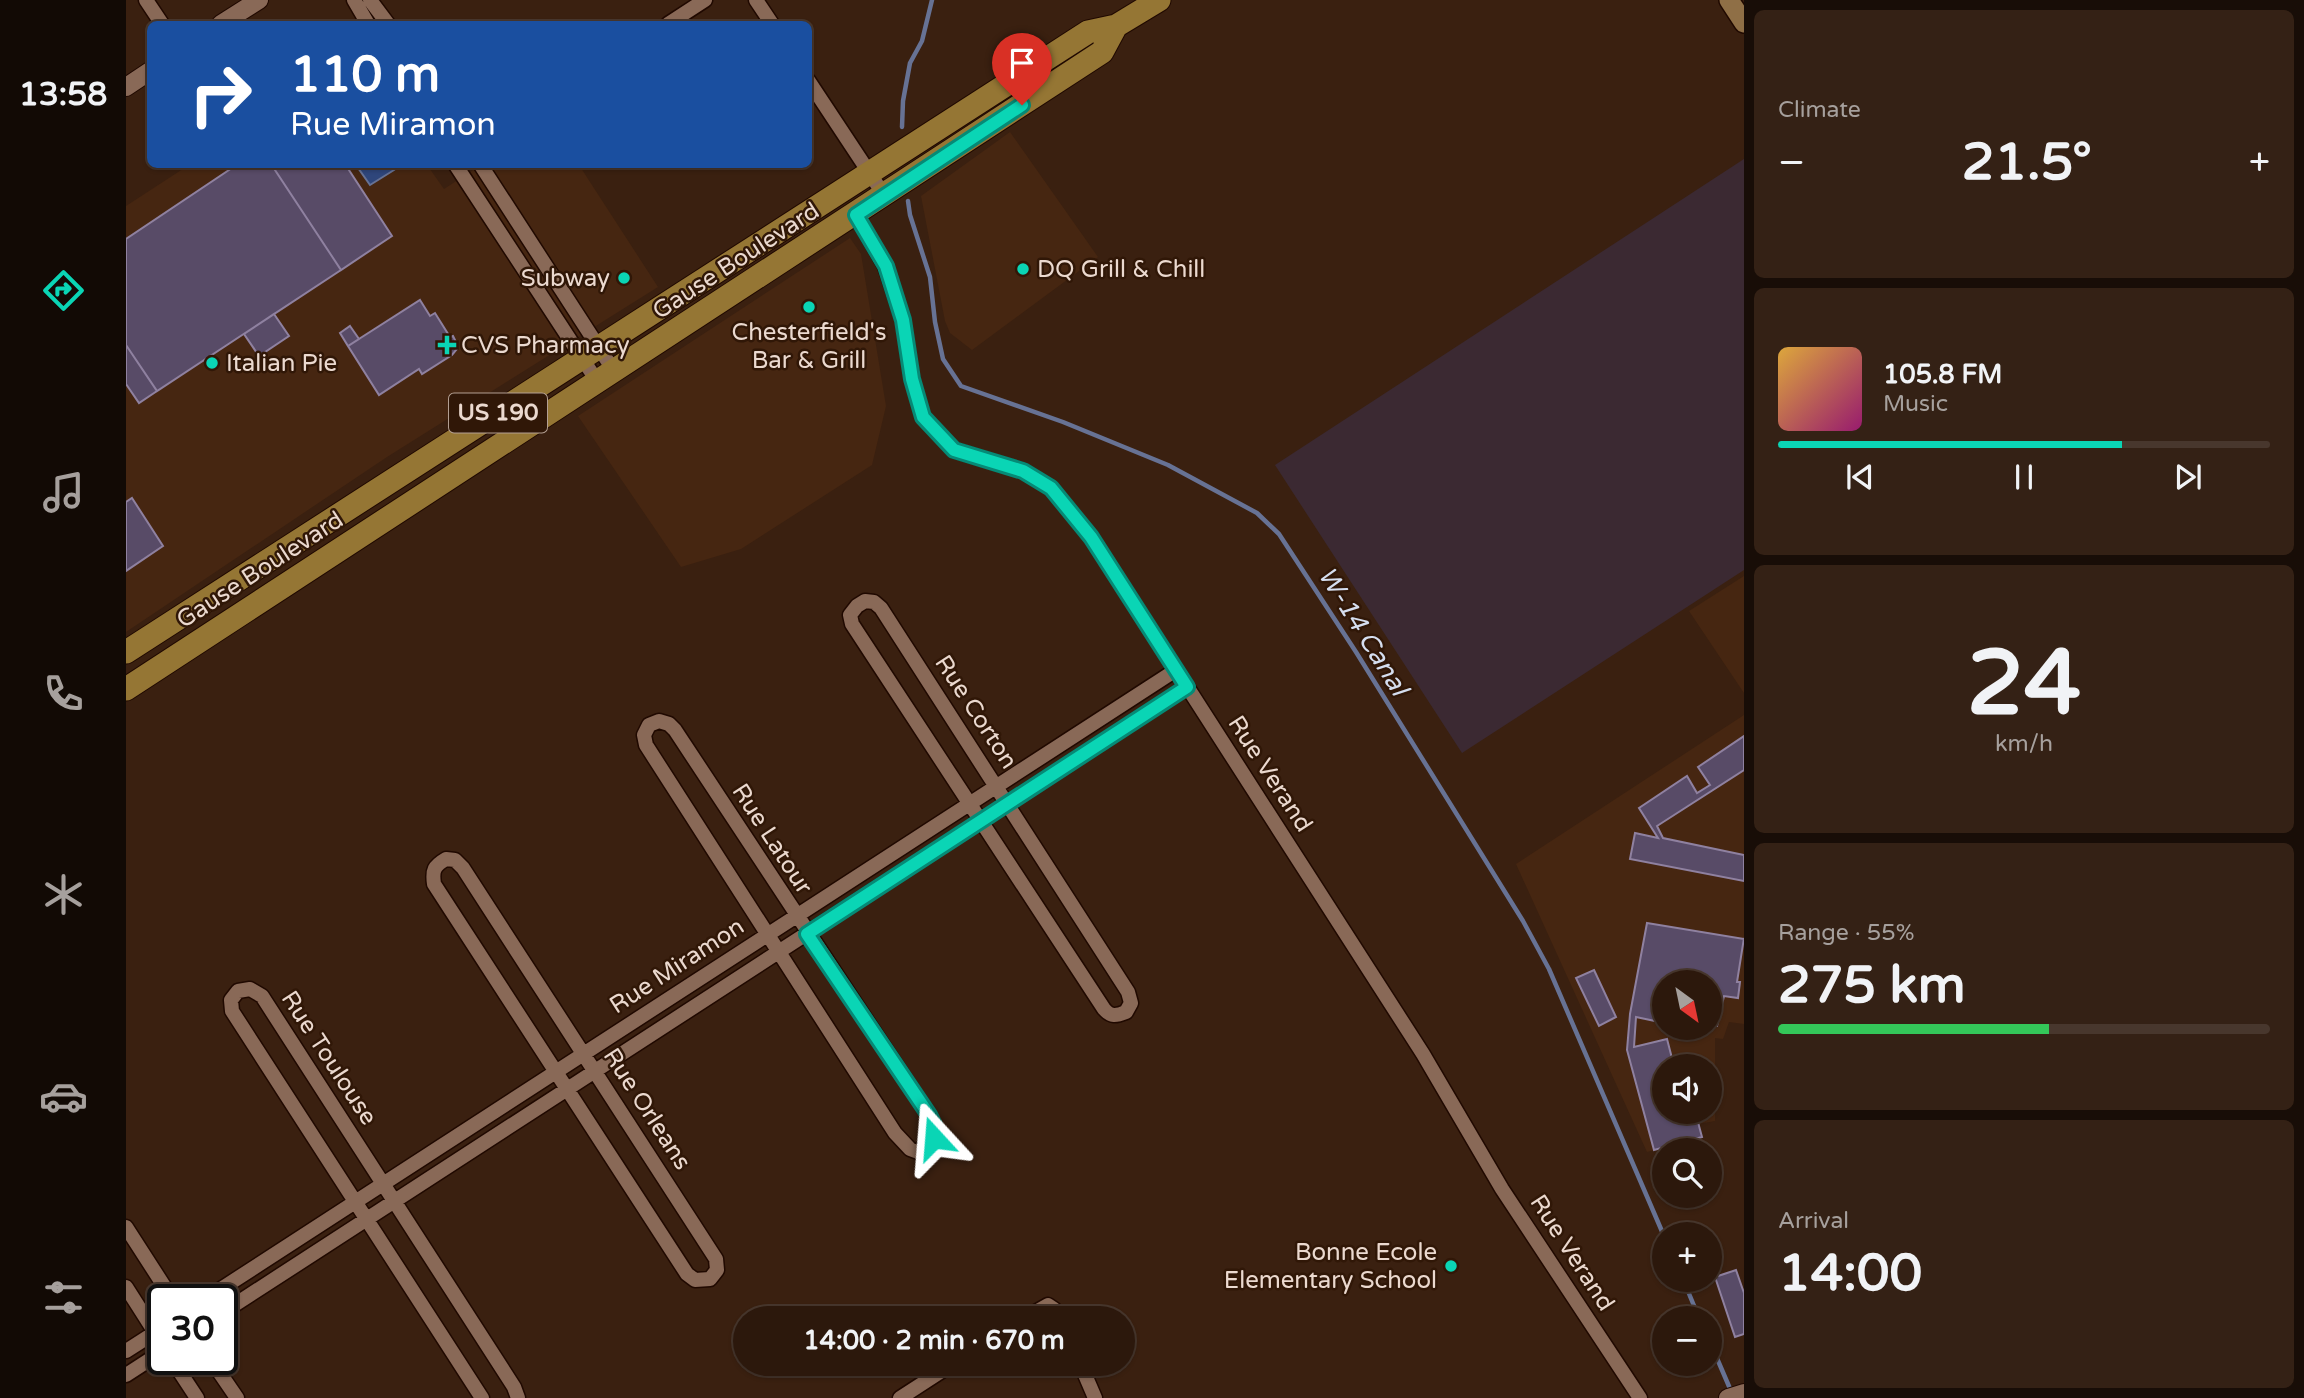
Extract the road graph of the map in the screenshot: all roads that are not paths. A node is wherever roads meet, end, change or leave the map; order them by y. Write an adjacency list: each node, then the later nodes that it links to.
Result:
1 (146, 0): 9 (street)
2 (259, 0): 10 (street)
3 (354, 0): 11 (street)
4 (370, 0): 12 (street)
5 (705, 0): 13 (street)
6 (755, 0): 14 (street)
7 (1159, 0): 16 (main road, Gause Boulevard / US 190)
8 (1730, 0): 15 (main road)
9 (160, 21)
10 (226, 21)
11 (366, 21)
12 (386, 21)
13 (673, 21)
14 (770, 21)
15 (1744, 23)
16 (1116, 26): 22 (main road, Gause Boulevard / US 190); 23 (main road, Gause Boulevard / US 190)
17 (147, 73): 19 (street)
18 (812, 86): 22 (street)
19 (126, 87)
20 (458, 168): 26 (street)
21 (484, 168): 25 (street)
22 (870, 173): 23 (street); 27 (main road, Gause Boulevard / US 190)
23 (884, 195): 24 (main road, Gause Boulevard / US 190)
24 (856, 215): 28 (main road, Gause Boulevard / US 190); 32 (street, Rue Verand)
25 (537, 252): 26 (street); 27 (street)
26 (521, 265): 27 (street)
27 (591, 354): 28 (street); 28 (street); 29 (main road, Gause Boulevard / US 190)
28 (606, 376): 30 (main road, Gause Boulevard / US 190)
29 (350, 508): 30 (main road); 31 (main road, Gause Boulevard / US 190)
30 (364, 534): 34 (main road, Gause Boulevard / US 190)
31 (126, 652)
32 (1176, 670): 33 (street, Rue Verand); 35 (street, Rue Miramon)
33 (1187, 687): 36 (street, Rue Miramon); 72 (street, Rue Verand)
34 (126, 689)
35 (997, 786): 36 (street, Rue Corton); 37 (street, Rue Miramon); 37 (street, Rue Corton)
36 (1008, 803): 38 (street, Rue Miramon); 38 (street, Rue Corton)
37 (968, 804): 38 (street, Rue Corton); 39 (street, Rue Miramon)
38 (980, 822): 41 (street, Rue Miramon)
39 (796, 916): 40 (street, Rue Miramon); 40 (street, Rue Latour); 41 (street, Rue Latour)
40 (769, 934): 42 (street, Rue Latour); 43 (street, Rue Miramon)
41 (807, 934): 42 (street, Rue Miramon); 42 (street, Rue Latour)
42 (780, 951): 44 (street, Rue Miramon)
43 (584, 1053): 44 (street, Rue Orleans); 45 (street, Rue Miramon); 45 (street, Rue Orleans)
44 (596, 1070): 46 (street, Rue Miramon); 46 (street, Rue Orleans)
45 (556, 1072): 46 (street, Rue Orleans); 47 (street, Rue Miramon)
46 (567, 1089): 48 (street, Rue Miramon)
47 (383, 1184): 48 (street, Rue Toulouse); 49 (street, Rue Miramon); 49 (street, Rue Toulouse)
48 (395, 1201): 50 (street, Rue Miramon); 69 (street, Rue Toulouse)
49 (355, 1202): 50 (street, Rue Toulouse); 53 (street, Rue Miramon)
50 (366, 1220): 55 (street, Rue Miramon); 68 (street, Rue Toulouse)
51 (126, 1227): 52 (street)
52 (163, 1284)
53 (229, 1284)
54 (126, 1287): 56 (street)
55 (238, 1303)
56 (147, 1314)
57 (147, 1337): 58 (street)
58 (126, 1350)
59 (147, 1361): 60 (street)
60 (126, 1375)
61 (182, 1375): 66 (street)
62 (221, 1375): 67 (street)
63 (934, 1376): 70 (street)
64 (1086, 1376): 71 (street)
65 (1744, 1393): 73 (street)
66 (197, 1398)
67 (237, 1398)
68 (482, 1398)
69 (518, 1398)
70 (900, 1398)
71 (1095, 1398)
72 (1640, 1398)
73 (1728, 1398)

